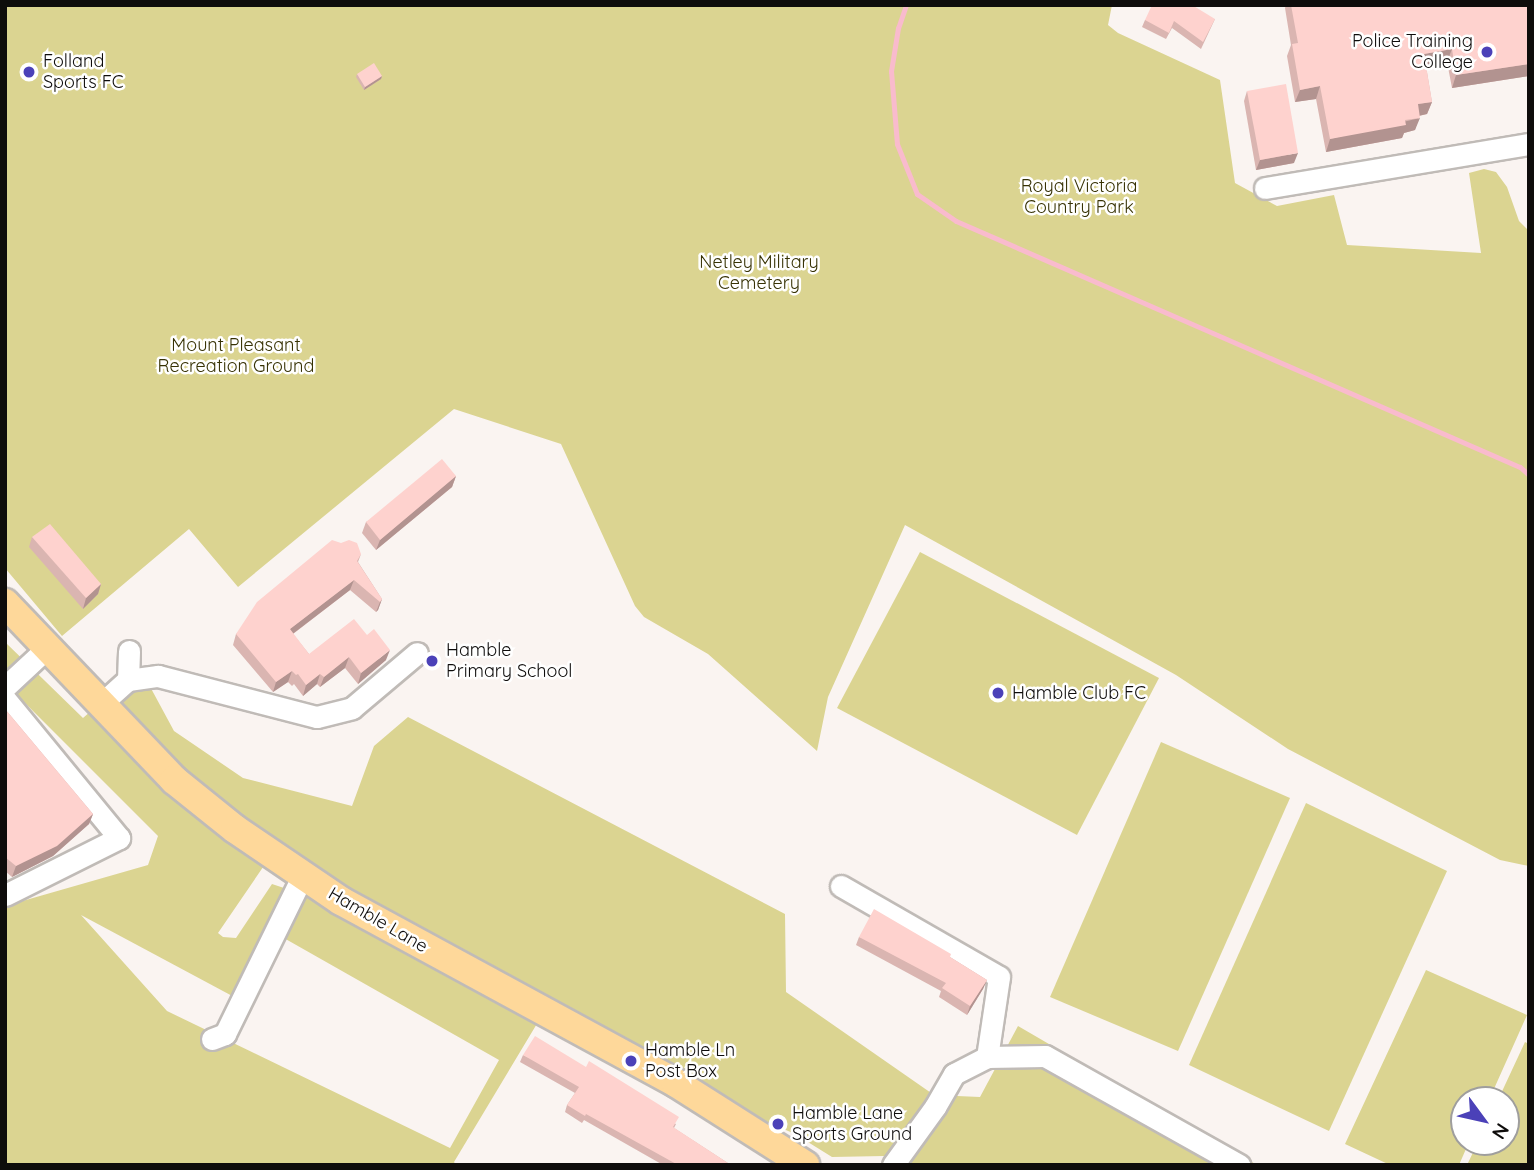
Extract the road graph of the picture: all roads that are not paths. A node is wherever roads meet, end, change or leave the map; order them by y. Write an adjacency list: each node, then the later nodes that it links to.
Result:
1 (1529, 144): 2 (lane)
2 (1265, 188)
3 (5, 603): 4 (main road, Hamble Lane)
4 (48, 647): 8 (lane); 10 (main road, Hamble Lane)
5 (130, 651): 7 (lane)
6 (416, 653): 7 (lane)
7 (128, 680): 10 (lane)
8 (5, 687)
9 (5, 699): 13 (lane)
10 (101, 704): 11 (main road, Hamble Lane)
11 (303, 875): 14 (lane); 16 (main road, Hamble Lane)
12 (841, 886): 15 (lane)
13 (5, 895)
14 (212, 1039)
15 (987, 1057): 17 (lane); 18 (lane)
16 (805, 1165)
17 (893, 1165)
18 (1239, 1165)

